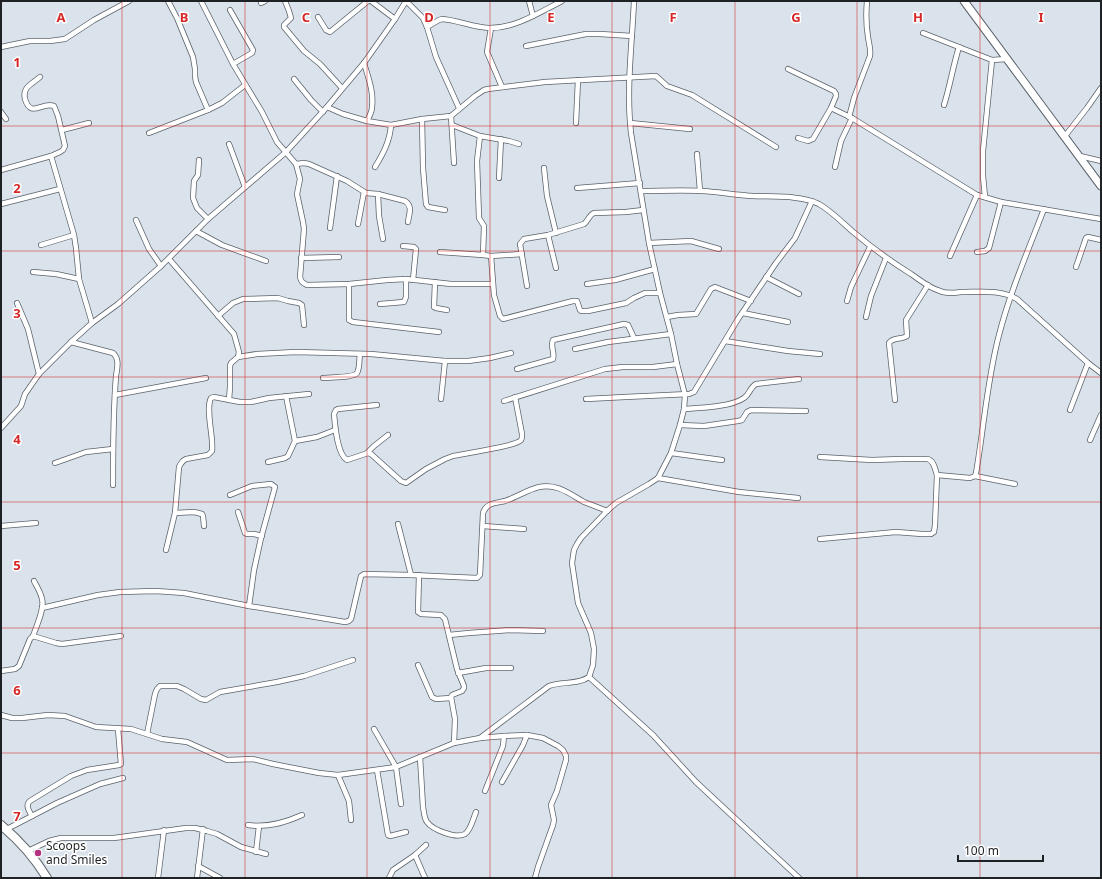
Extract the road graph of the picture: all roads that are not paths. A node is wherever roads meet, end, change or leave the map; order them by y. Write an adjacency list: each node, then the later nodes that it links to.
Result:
1 (129, 1): 21 (street)
2 (168, 1): 40 (street)
3 (201, 1): 26 (street)
4 (284, 1): 34 (street)
5 (369, 1): 14 (street); 15 (street)
6 (406, 1): 15 (street); 16 (street)
7 (529, 1): 13 (street)
8 (562, 1): 13 (street)
9 (634, 1): 19 (street)
10 (866, 1): 44 (street)
11 (964, 1): 23 (main road)
12 (230, 10): 26 (street)
13 (533, 16): 17 (street)
14 (318, 17)
15 (396, 19): 25 (street)
16 (427, 27): 17 (street); 38 (street)
17 (491, 28): 33 (street)
18 (923, 33): 22 (street)
19 (632, 36): 20 (street); 29 (street)
20 (526, 46)
21 (1, 47)
22 (959, 47): 24 (street); 36 (street)
23 (1007, 59): 24 (street); 57 (main road)
24 (992, 60): 87 (street)
25 (364, 63): 34 (street); 47 (street)
26 (233, 64): 32 (street)
27 (788, 69): 39 (street)
28 (40, 77): 54 (street)
29 (629, 77): 31 (street); 50 (street); 62 (street)
30 (294, 78): 42 (street)
31 (578, 80): 33 (street); 49 (street)
32 (245, 85): 40 (street); 63 (street)
33 (502, 87): 38 (street)
34 (342, 88): 37 (street)
35 (1101, 88): 57 (street)
36 (944, 105)
37 (327, 107): 42 (street); 47 (street)
38 (459, 108): 43 (street)
39 (831, 108): 44 (street); 58 (street)
40 (208, 110): 55 (street)
41 (1, 112): 45 (street)
42 (322, 112): 63 (street)
43 (451, 116): 46 (street); 52 (street)
44 (851, 118): 72 (street); 86 (street)
45 (6, 119)
46 (422, 119): 51 (street); 92 (street)
47 (367, 121): 51 (street)
48 (89, 123): 54 (street)
49 (576, 123)
50 (630, 123): 53 (street); 77 (street)
51 (391, 125): 71 (street)
52 (452, 125): 56 (street); 69 (street)
53 (690, 129)
54 (62, 130): 65 (street)
55 (150, 133)
56 (480, 136): 59 (street); 114 (street)
57 (1065, 136): 66 (main road)
58 (798, 138)
59 (501, 139): 61 (street); 76 (street)
60 (229, 144): 79 (street)
61 (519, 144)
62 (776, 147)
63 (286, 152): 70 (street); 79 (street)
64 (697, 154): 83 (street)
65 (51, 156): 74 (street); 81 (street)
66 (1080, 156): 68 (street); 78 (main road)
67 (200, 160): 94 (street)
68 (1101, 161)
69 (454, 163)
70 (296, 164): 75 (street); 118 (street)
71 (375, 167)
72 (835, 167)
73 (544, 168): 101 (street)
74 (1, 170)
75 (337, 176): 84 (street); 99 (street)
76 (499, 178)
77 (640, 183): 80 (street); 82 (street)
78 (1101, 186)
79 (245, 187): 94 (street)
80 (577, 188)
81 (60, 189): 90 (street); 102 (street)
82 (641, 191): 83 (street); 93 (street)
83 (700, 191): 88 (street)
84 (364, 192): 85 (street); 98 (street)
85 (378, 194): 97 (street); 104 (street)
86 (977, 195): 87 (street); 116 (street)
87 (984, 197): 89 (street)
88 (812, 201): 109 (street); 127 (street)
89 (1001, 202): 91 (street); 112 (street)
90 (1, 204)
91 (1044, 209): 96 (street); 139 (street)
92 (446, 210)
93 (643, 210): 101 (street); 106 (street)
94 (208, 219): 100 (street)
95 (136, 220): 122 (street)
96 (1101, 220)
97 (408, 222)
98 (358, 224)
99 (330, 228)
100 (196, 231): 120 (street); 121 (street)
101 (556, 233): 103 (street)
102 (74, 235): 107 (street); 128 (street)
103 (548, 235): 113 (street); 124 (street)
104 (383, 239)
105 (1101, 240): 123 (street)
106 (649, 243): 110 (street); 125 (street)
107 (41, 245)
108 (403, 246): 130 (street)
109 (870, 247): 119 (street); 140 (street)
110 (720, 249)
111 (440, 252): 114 (street)
112 (977, 252)
113 (522, 254): 115 (street); 136 (street)
114 (483, 255): 115 (street)
115 (491, 256): 133 (street)
116 (950, 256)
117 (339, 257): 118 (street)
118 (301, 258): 132 (street)
119 (886, 258): 135 (street); 148 (street)
120 (169, 259): 122 (street); 146 (street)
121 (266, 261)
122 (161, 266): 150 (street)
123 (1076, 267)
124 (556, 268)
125 (655, 269): 134 (street); 137 (street)
126 (33, 272): 128 (street)
127 (766, 277): 138 (street); 141 (street)
128 (78, 279): 150 (street)
129 (406, 279): 130 (street); 132 (street); 143 (street)
130 (413, 280): 131 (street)
131 (435, 282): 133 (street); 144 (street)
132 (349, 284): 152 (street)
133 (493, 284): 137 (street)
134 (587, 284)
135 (928, 285): 139 (street); 179 (street)
136 (527, 286)
137 (660, 292): 147 (street)
138 (799, 294)
139 (1011, 296): 163 (street); 200 (street)
140 (847, 300)
141 (751, 301): 145 (street); 147 (street)
142 (17, 303): 167 (street)
143 (380, 304)
144 (447, 310)
145 (743, 313): 149 (street); 155 (street)
146 (218, 316): 151 (street); 161 (street)
147 (667, 317): 153 (street)
148 (866, 317)
149 (788, 322)
150 (92, 323): 156 (street)
151 (304, 325)
152 (439, 332)
153 (671, 334): 154 (street); 164 (street)
154 (634, 338): 157 (street); 165 (street)
155 (725, 341): 160 (street); 172 (street)
156 (71, 342): 167 (street); 173 (street)
157 (575, 348)
158 (511, 353): 162 (street)
159 (360, 354): 161 (street); 162 (street); 169 (street)
160 (820, 354)
161 (238, 357): 178 (street)
162 (445, 361): 176 (street)
163 (1088, 363): 166 (street); 183 (street)
164 (677, 364): 172 (street); 175 (street)
165 (516, 369)
166 (1101, 373)
167 (39, 374): 187 (street)
168 (206, 378): 173 (street)
169 (323, 378)
170 (799, 379): 182 (street)
171 (309, 394): 174 (street)
172 (685, 394): 177 (street); 182 (street)
173 (115, 395): 192 (street)
174 (286, 396): 178 (street); 191 (street)
175 (515, 397): 180 (street); 193 (street)
176 (441, 399)
177 (586, 399)
178 (229, 400): 208 (street)
179 (895, 400)
180 (504, 401)
181 (377, 406): 188 (street)
182 (684, 409): 186 (street)
183 (1070, 410)
184 (806, 411): 186 (street)
185 (1101, 415): 190 (street)
186 (680, 425): 194 (street)
187 (1, 428)
188 (335, 430): 191 (street); 193 (street)
189 (388, 436): 193 (street)
190 (1090, 440)
191 (295, 441): 197 (street)
192 (113, 449): 198 (street); 203 (street)
193 (367, 453)
194 (671, 454): 196 (street); 201 (street)
195 (820, 457): 199 (street)
196 (722, 460)
197 (268, 462)
198 (55, 463)
199 (937, 475): 200 (street); 216 (street)
200 (975, 476): 202 (street)
201 (658, 478): 205 (street); 206 (street)
202 (1015, 484)
203 (113, 485)
204 (230, 495): 215 (street)
205 (798, 498)
206 (607, 511): 213 (street); 232 (street)
207 (238, 512): 215 (street)
208 (175, 513): 212 (street); 217 (street)
209 (36, 523): 211 (street)
210 (398, 524): 218 (street)
211 (1, 526)
212 (204, 526)
213 (483, 526): 214 (street); 219 (street)
214 (524, 529)
215 (262, 536): 221 (street)
216 (820, 539)
217 (166, 550)
218 (411, 575): 219 (street); 221 (street)
219 (419, 575): 224 (street)
220 (34, 581): 222 (street)
221 (249, 606): 222 (street)
222 (42, 608): 225 (street)
223 (543, 631): 224 (street)
224 (449, 635): 231 (street)
225 (33, 636): 226 (street); 230 (street)
226 (121, 636)
227 (353, 660): 237 (street)
228 (418, 665): 233 (street)
229 (511, 668): 231 (street)
230 (1, 671)
231 (458, 674): 233 (street)
232 (589, 676): 240 (street); 273 (street)
233 (451, 698): 241 (street)
234 (1, 715): 235 (street)
235 (118, 729): 237 (street); 252 (street)
236 (374, 729): 243 (street)
237 (148, 734): 245 (street)
238 (527, 735): 239 (street); 247 (street); 272 (street)
239 (504, 736): 240 (street); 248 (street)
240 (480, 738): 241 (street)
241 (454, 743): 242 (street)
242 (420, 757): 243 (street); 250 (street)
243 (396, 768): 244 (street); 249 (street)
244 (377, 770): 245 (street); 259 (street)
245 (338, 775): 253 (street)
246 (124, 778): 252 (street)
247 (502, 782)
248 (485, 791)
249 (401, 804)
250 (476, 812)
251 (302, 815): 255 (street)
252 (32, 816): 256 (street)
253 (351, 820)
254 (248, 825): 255 (street)
255 (259, 826): 262 (street)
256 (4, 827): 261 (main road)
257 (202, 829): 258 (street); 262 (street); 265 (street)
258 (164, 830): 261 (street); 268 (street)
259 (406, 832)
260 (426, 845): 264 (street)
261 (28, 851): 267 (main road)
262 (256, 852): 263 (street)
263 (266, 854)
264 (415, 855): 266 (street); 271 (street)
265 (198, 866): 269 (street); 270 (street)
266 (391, 877)
267 (47, 878)
268 (158, 878)
269 (197, 878)
270 (220, 878)
271 (425, 878)
272 (535, 878)
273 (799, 878)

